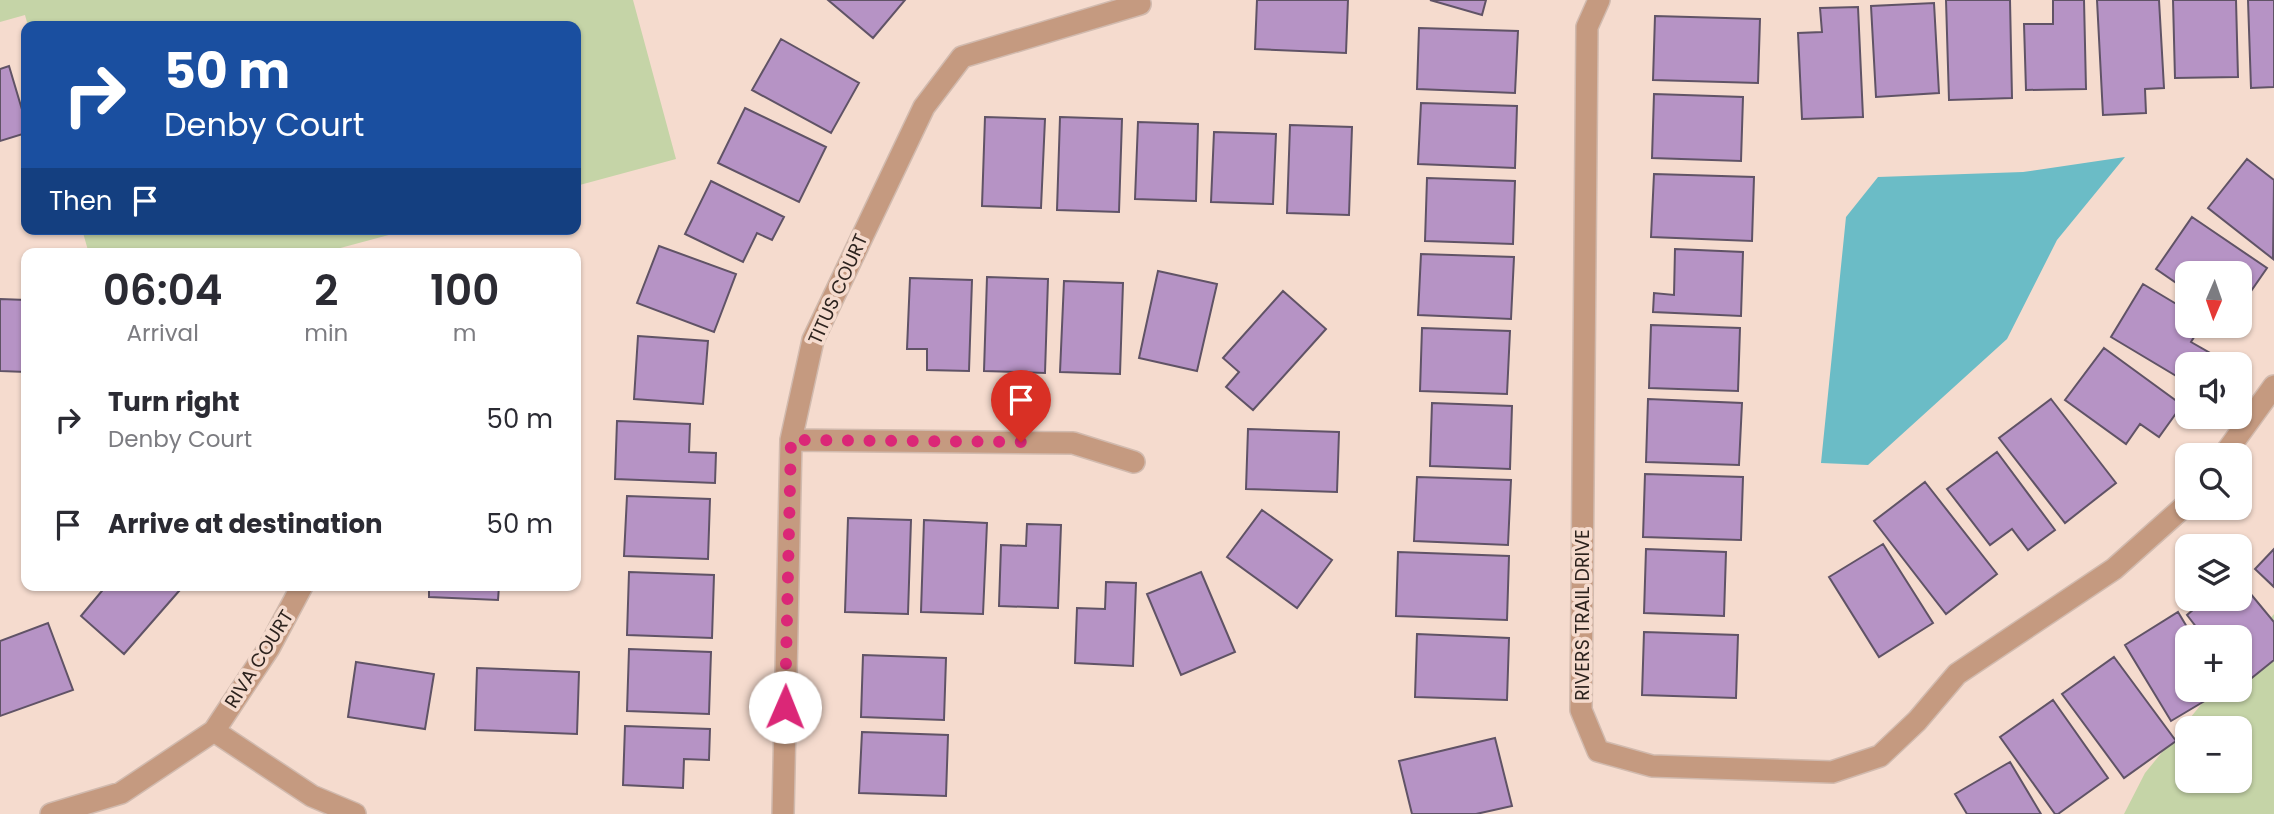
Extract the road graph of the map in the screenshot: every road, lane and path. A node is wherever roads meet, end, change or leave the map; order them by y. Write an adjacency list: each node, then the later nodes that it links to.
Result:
1 (1599, 0): 7 (street, RIVERS TRAIL DRIVE)
2 (1140, 4): 4 (street, TITUS COURT)
3 (2274, 386): 5 (street)
4 (791, 440): 6 (street); 12 (street, TITUS COURT)
5 (2233, 443)
6 (1134, 462)
7 (2175, 515)
8 (299, 591): 9 (street, RIVA COURT)
9 (214, 731): 10 (street); 11 (street)
10 (51, 814)
11 (355, 814)
12 (783, 814)

